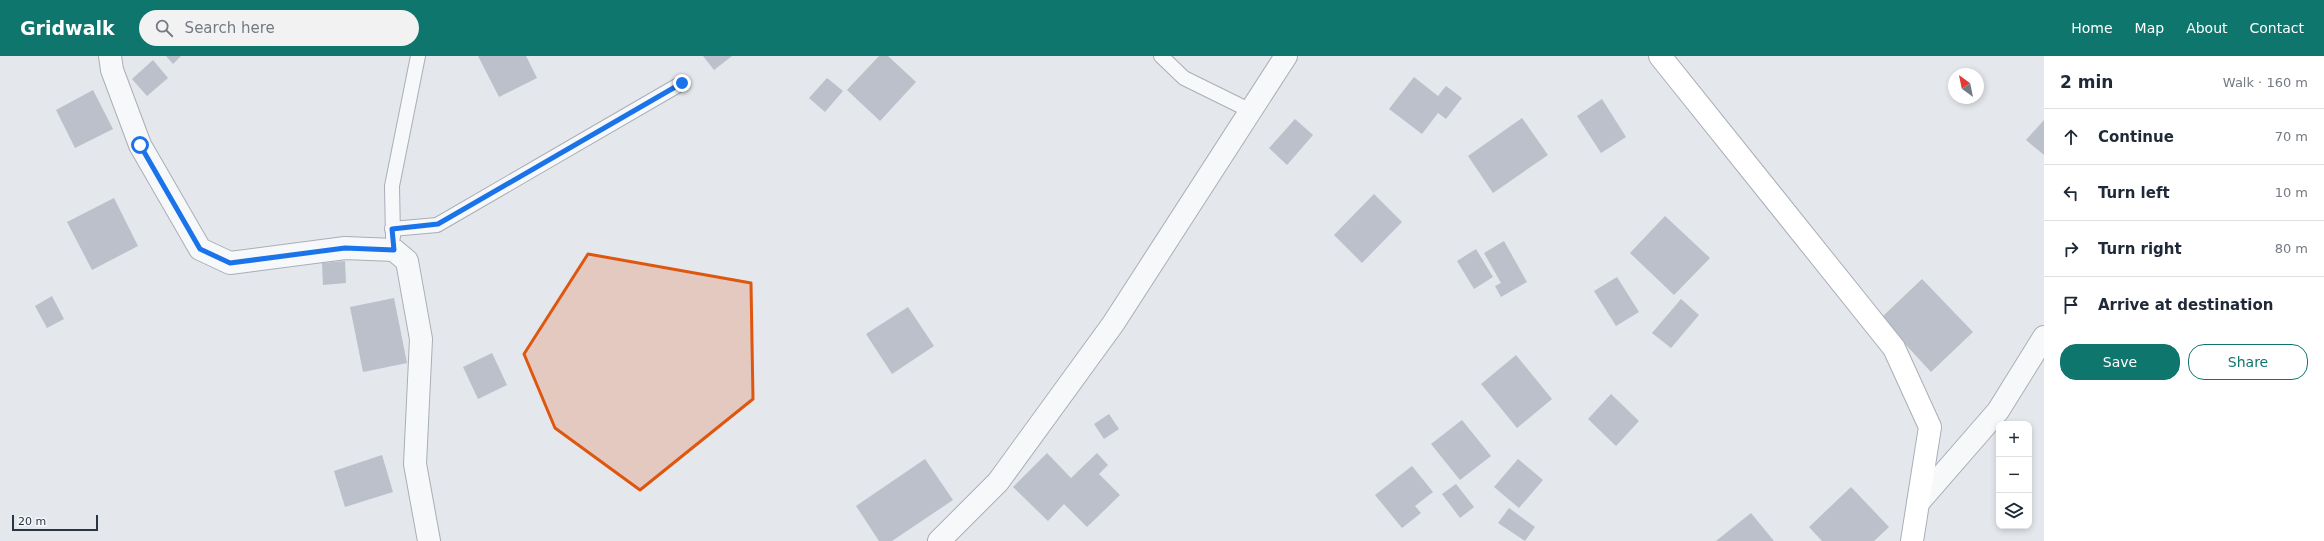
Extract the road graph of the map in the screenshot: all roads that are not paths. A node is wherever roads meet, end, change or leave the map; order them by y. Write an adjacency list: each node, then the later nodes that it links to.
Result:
1 (110, 56): 8 (street)
2 (418, 56): 8 (lane)
3 (1161, 56): 7 (lane)
4 (1286, 56): 7 (street)
5 (1660, 56): 10 (street)
6 (682, 83): 8 (lane)
7 (1251, 111): 12 (street)
8 (393, 239): 11 (street)
9 (2044, 337): 10 (street)
10 (1918, 503): 13 (street)
11 (429, 541)
12 (939, 541)
13 (1912, 541)

